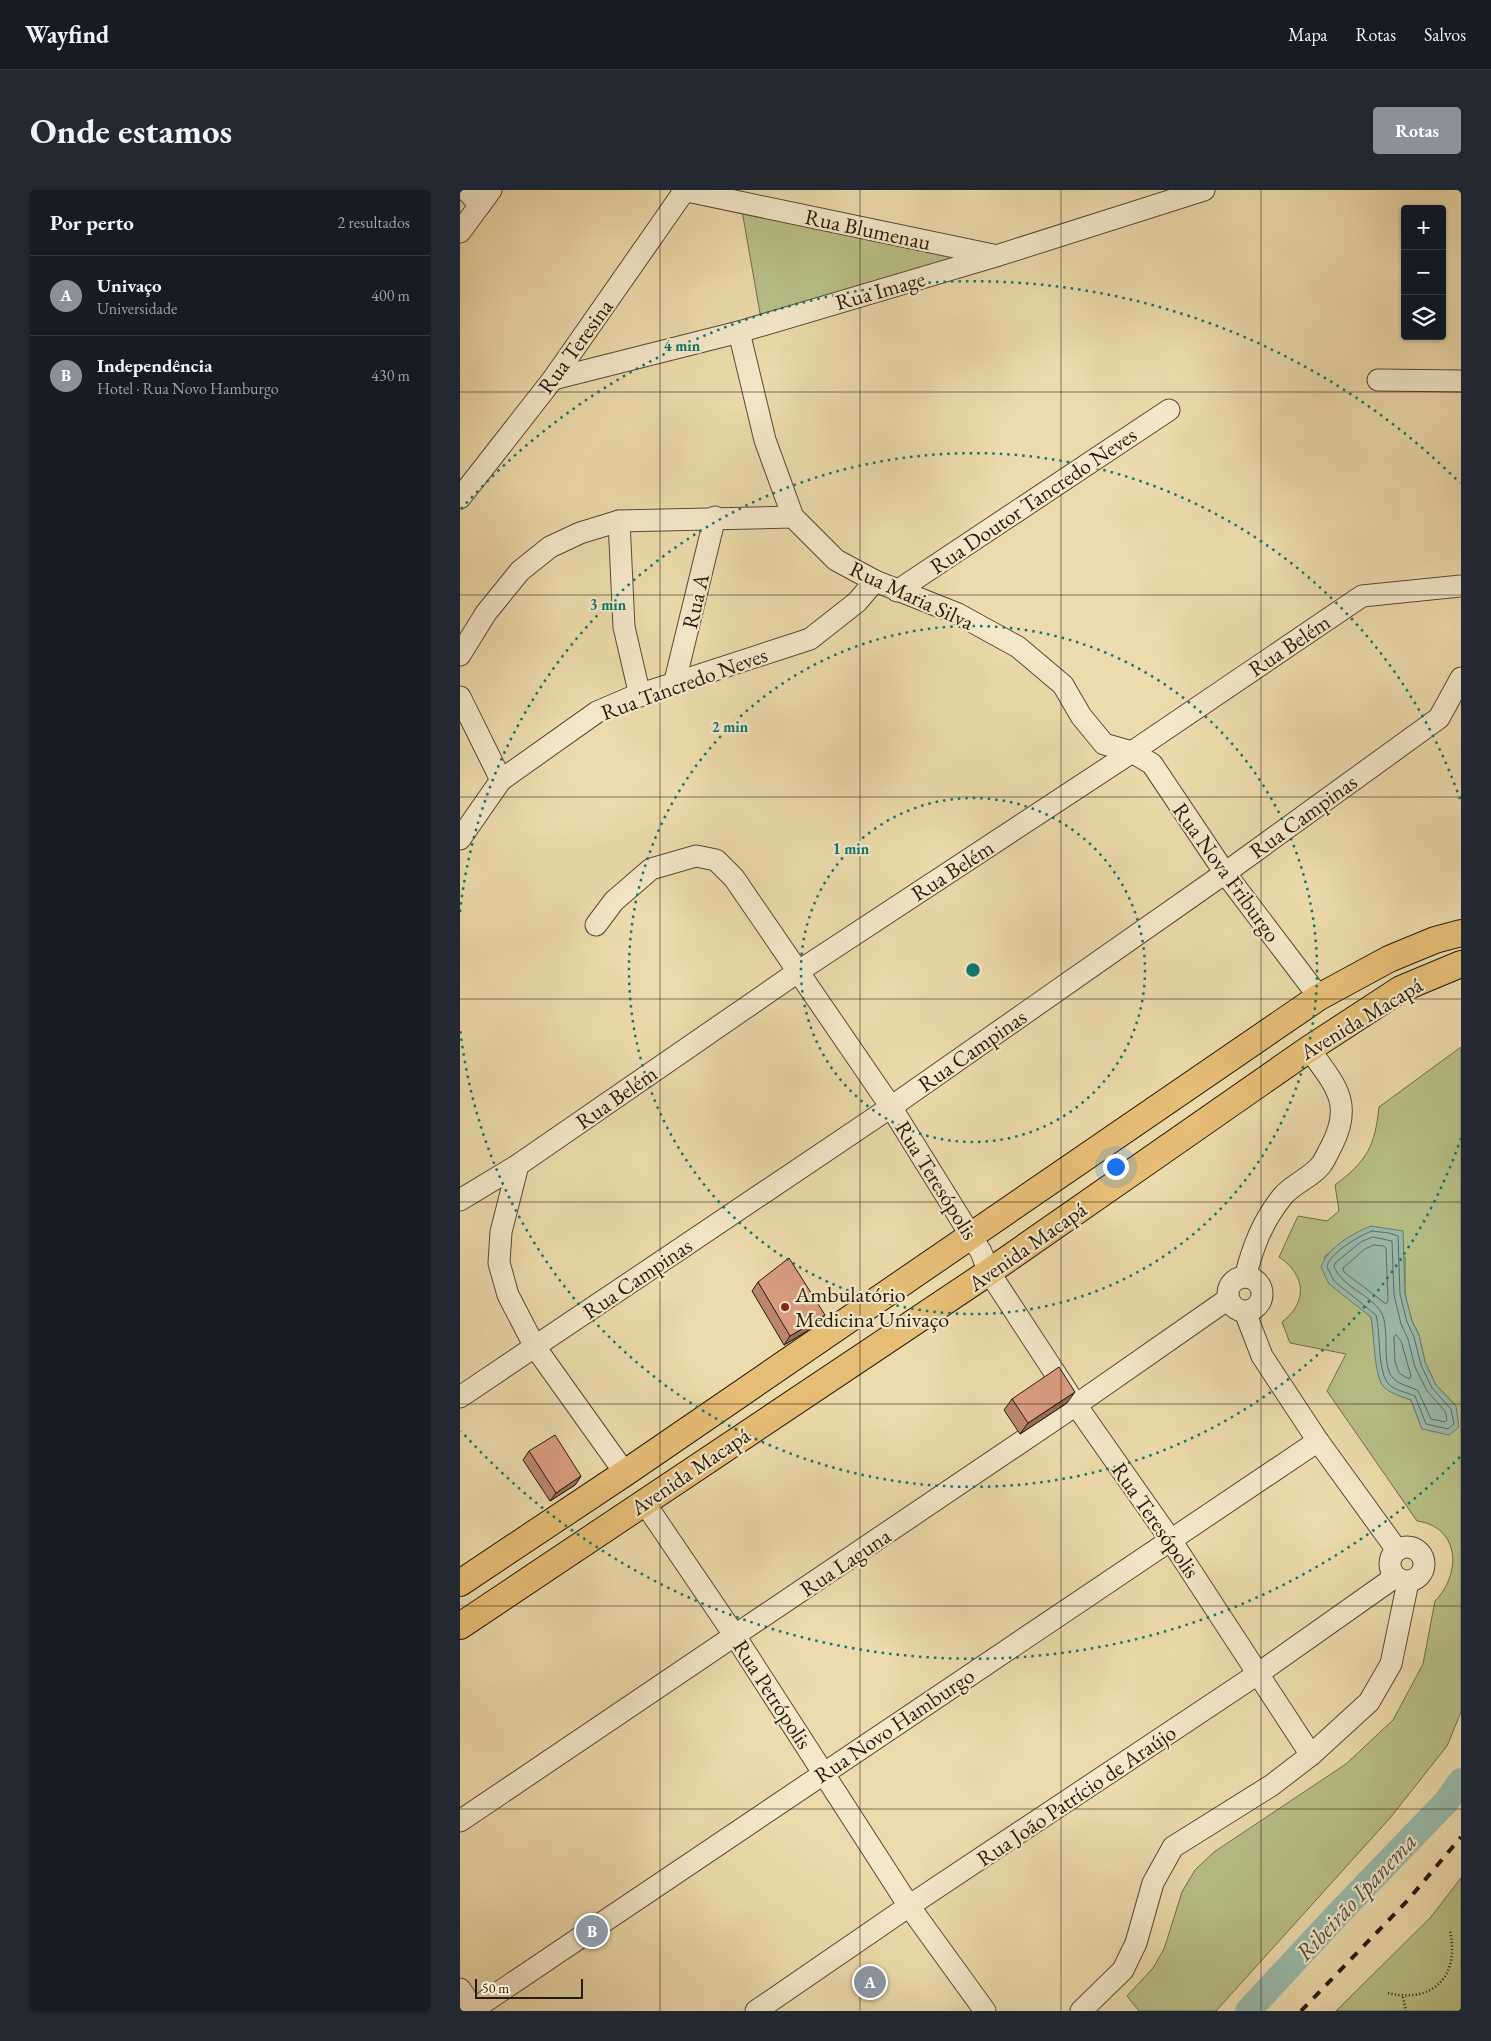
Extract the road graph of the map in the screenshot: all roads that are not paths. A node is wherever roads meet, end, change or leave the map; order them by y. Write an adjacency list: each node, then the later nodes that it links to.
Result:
1 (684, 190): 5 (street, Rua Blumenau); 7 (street, Rua Teresina)
2 (1204, 190): 5 (street, Rua Image)
3 (479, 195): 4 (street)
4 (460, 232)
5 (996, 256): 6 (street, Rua Image)
6 (739, 332): 7 (street, Rua Image); 13 (street, Rua Maria Silva)
7 (553, 379): 11 (street, Rua Teresina)
8 (1378, 380): 9 (street)
9 (1461, 382)
10 (1169, 410): 17 (street, Rua Doutor Tancredo Neves)
11 (460, 498)
12 (715, 517): 13 (street); 14 (street); 20 (street, Rua A)
13 (793, 517): 15 (street, Rua Maria Silva)
14 (619, 521): 18 (street); 21 (street)
15 (875, 581): 17 (street, Rua Maria Silva); 20 (street, Rua Tancredo Neves)
16 (1461, 586): 23 (street, Rua Belém)
17 (897, 591): 23 (street, Rua Maria Silva)
18 (460, 655)
19 (1461, 678): 26 (street, Rua Campinas)
20 (674, 685): 21 (street, Rua Tancredo Neves)
21 (640, 696): 24 (street, Rua Tancredo Neves)
22 (460, 697): 24 (street)
23 (1132, 752): 26 (street, Rua Nova Friburgo); 30 (street, Rua Belém)
24 (501, 780): 25 (street, Rua Tancredo Neves)
25 (460, 839)
26 (1225, 873): 31 (street, Rua Nova Friburgo); 33 (street, Rua Campinas)
27 (596, 925): 30 (street, Rua Teresópolis)
28 (1461, 932): 31 (main road, Avenida Macapá)
29 (1453, 966): 32 (main road, Avenida Macapá)
30 (799, 971): 33 (street, Rua Teresópolis); 34 (street, Rua Belém)
31 (1319, 996): 36 (main road, Avenida Macapá)
32 (1309, 1049): 37 (main road, Avenida Macapá); 38 (street)
33 (891, 1107): 36 (street, Rua Teresópolis); 41 (street, Rua Campinas)
34 (518, 1165): 35 (street, Rua Belém); 41 (street)
35 (460, 1200)
36 (971, 1234): 37 (street, Rua Teresópolis); 45 (main road, Avenida Macapá)
37 (989, 1272): 43 (street, Rua Teresópolis); 46 (main road, Avenida Macapá)
38 (1245, 1277): 39 (street); 40 (street)
39 (1228, 1299): 40 (street); 43 (street, Rua Laguna)
40 (1245, 1312): 44 (street)
41 (534, 1347): 42 (street, Rua Campinas); 45 (street)
42 (460, 1397)
43 (1076, 1405): 47 (street, Rua Teresópolis); 52 (street, Rua Laguna)
44 (1318, 1441): 47 (street, Rua Novo Hamburgo); 48 (street)
45 (625, 1473): 50 (main road, Avenida Macapá)
46 (644, 1502): 51 (main road, Avenida Macapá); 52 (street, Rua Petrópolis)
47 (1170, 1539): 53 (street, Rua Teresópolis); 55 (street, Rua Novo Hamburgo)
48 (1397, 1550): 49 (street); 49 (street)
49 (1401, 1579): 53 (street, Rua João Patrício de Araújo); 54 (street)
50 (460, 1583)
51 (460, 1626)
52 (735, 1636): 55 (street, Rua Petrópolis); 56 (street, Rua Laguna)
53 (1259, 1673): 54 (street, Rua Teresópolis); 57 (street, Rua João Patrício de Araújo)
54 (1311, 1755): 62 (street)
55 (824, 1772): 57 (street, Rua Petrópolis); 59 (street, Rua Novo Hamburgo)
56 (460, 1821)
57 (908, 1906): 60 (street, Rua João Patrício de Araújo); 61 (street, Rua Petrópolis)
58 (460, 1989): 59 (street)
59 (473, 2010)
60 (756, 2011)
61 (985, 2011)
62 (1081, 2011)

